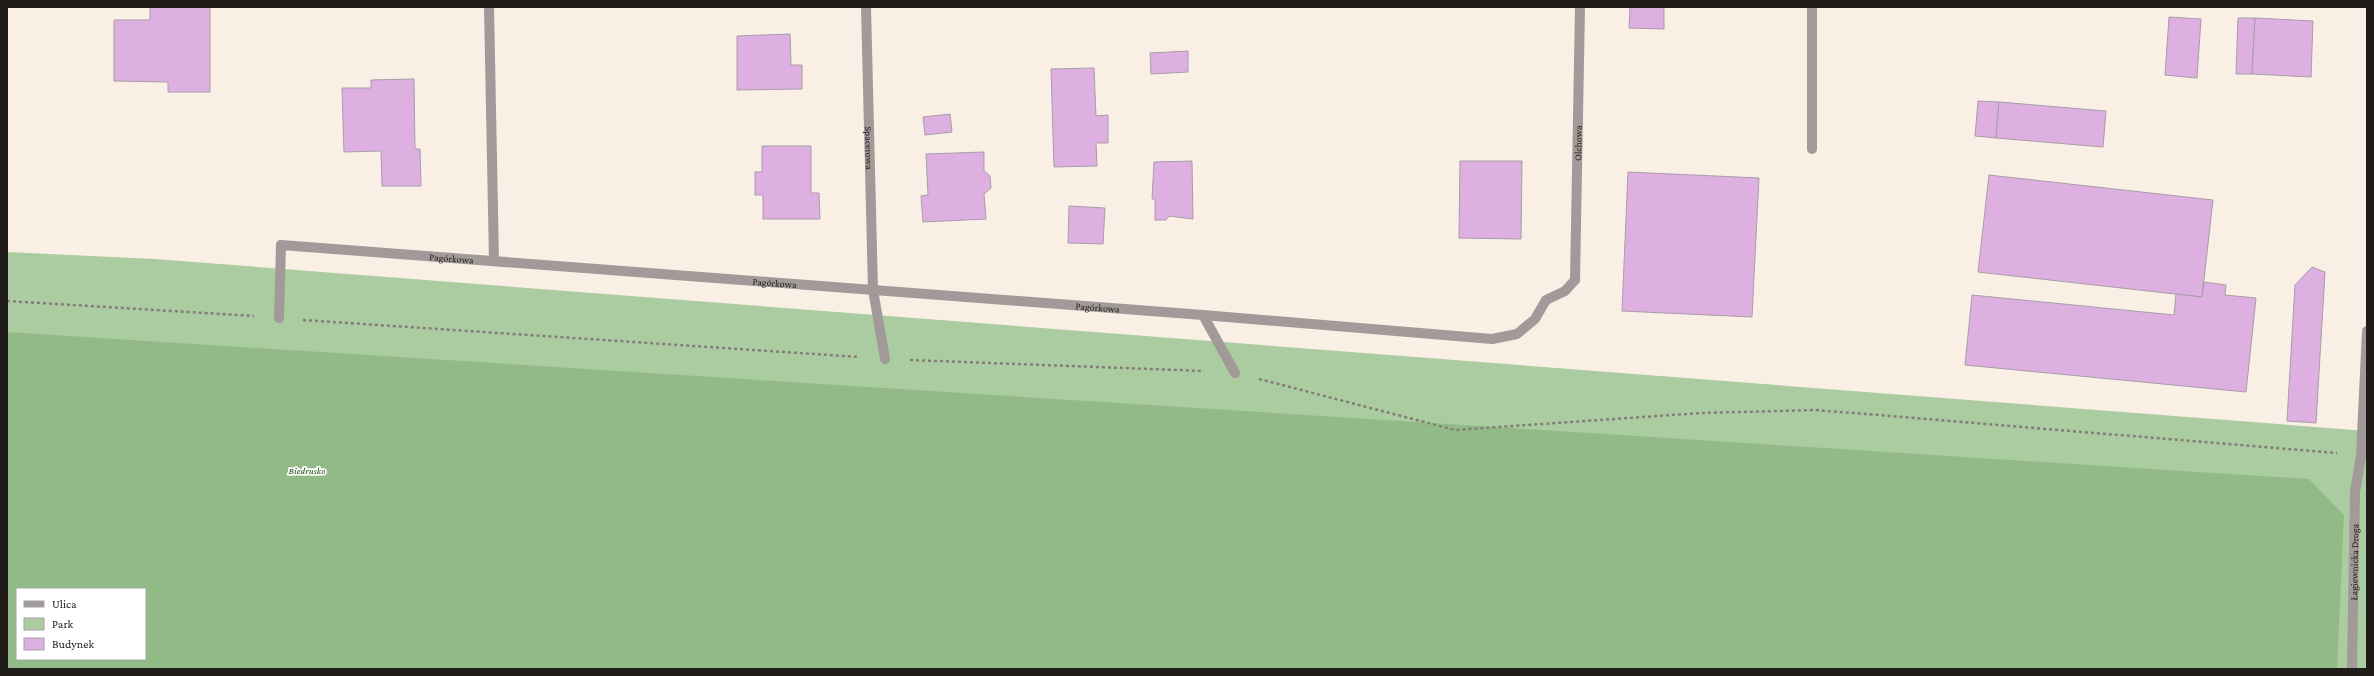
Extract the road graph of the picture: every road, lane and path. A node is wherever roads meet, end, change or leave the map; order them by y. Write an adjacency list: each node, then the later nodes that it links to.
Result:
1 (489, 7): 6 (street)
2 (866, 7): 8 (street, Spacerowa)
3 (1580, 7): 7 (street, Olchowa)
4 (1812, 7): 5 (street)
5 (1812, 149)
6 (494, 262): 8 (street, Pagórkowa); 11 (street, Pagórkowa)
7 (1575, 280): 10 (street, Pagórkowa)
8 (873, 290): 10 (street, Pagórkowa); 13 (street, Spacerowa)
9 (7, 301): 11 (path)
10 (1203, 315): 14 (street)
11 (279, 318): 13 (path)
12 (2367, 331): 15 (street, Łagiewnicka Droga)
13 (886, 359): 14 (path)
14 (1235, 373): 15 (path)
15 (2361, 456): 16 (street, Łagiewnicka Droga)
16 (2352, 669)

